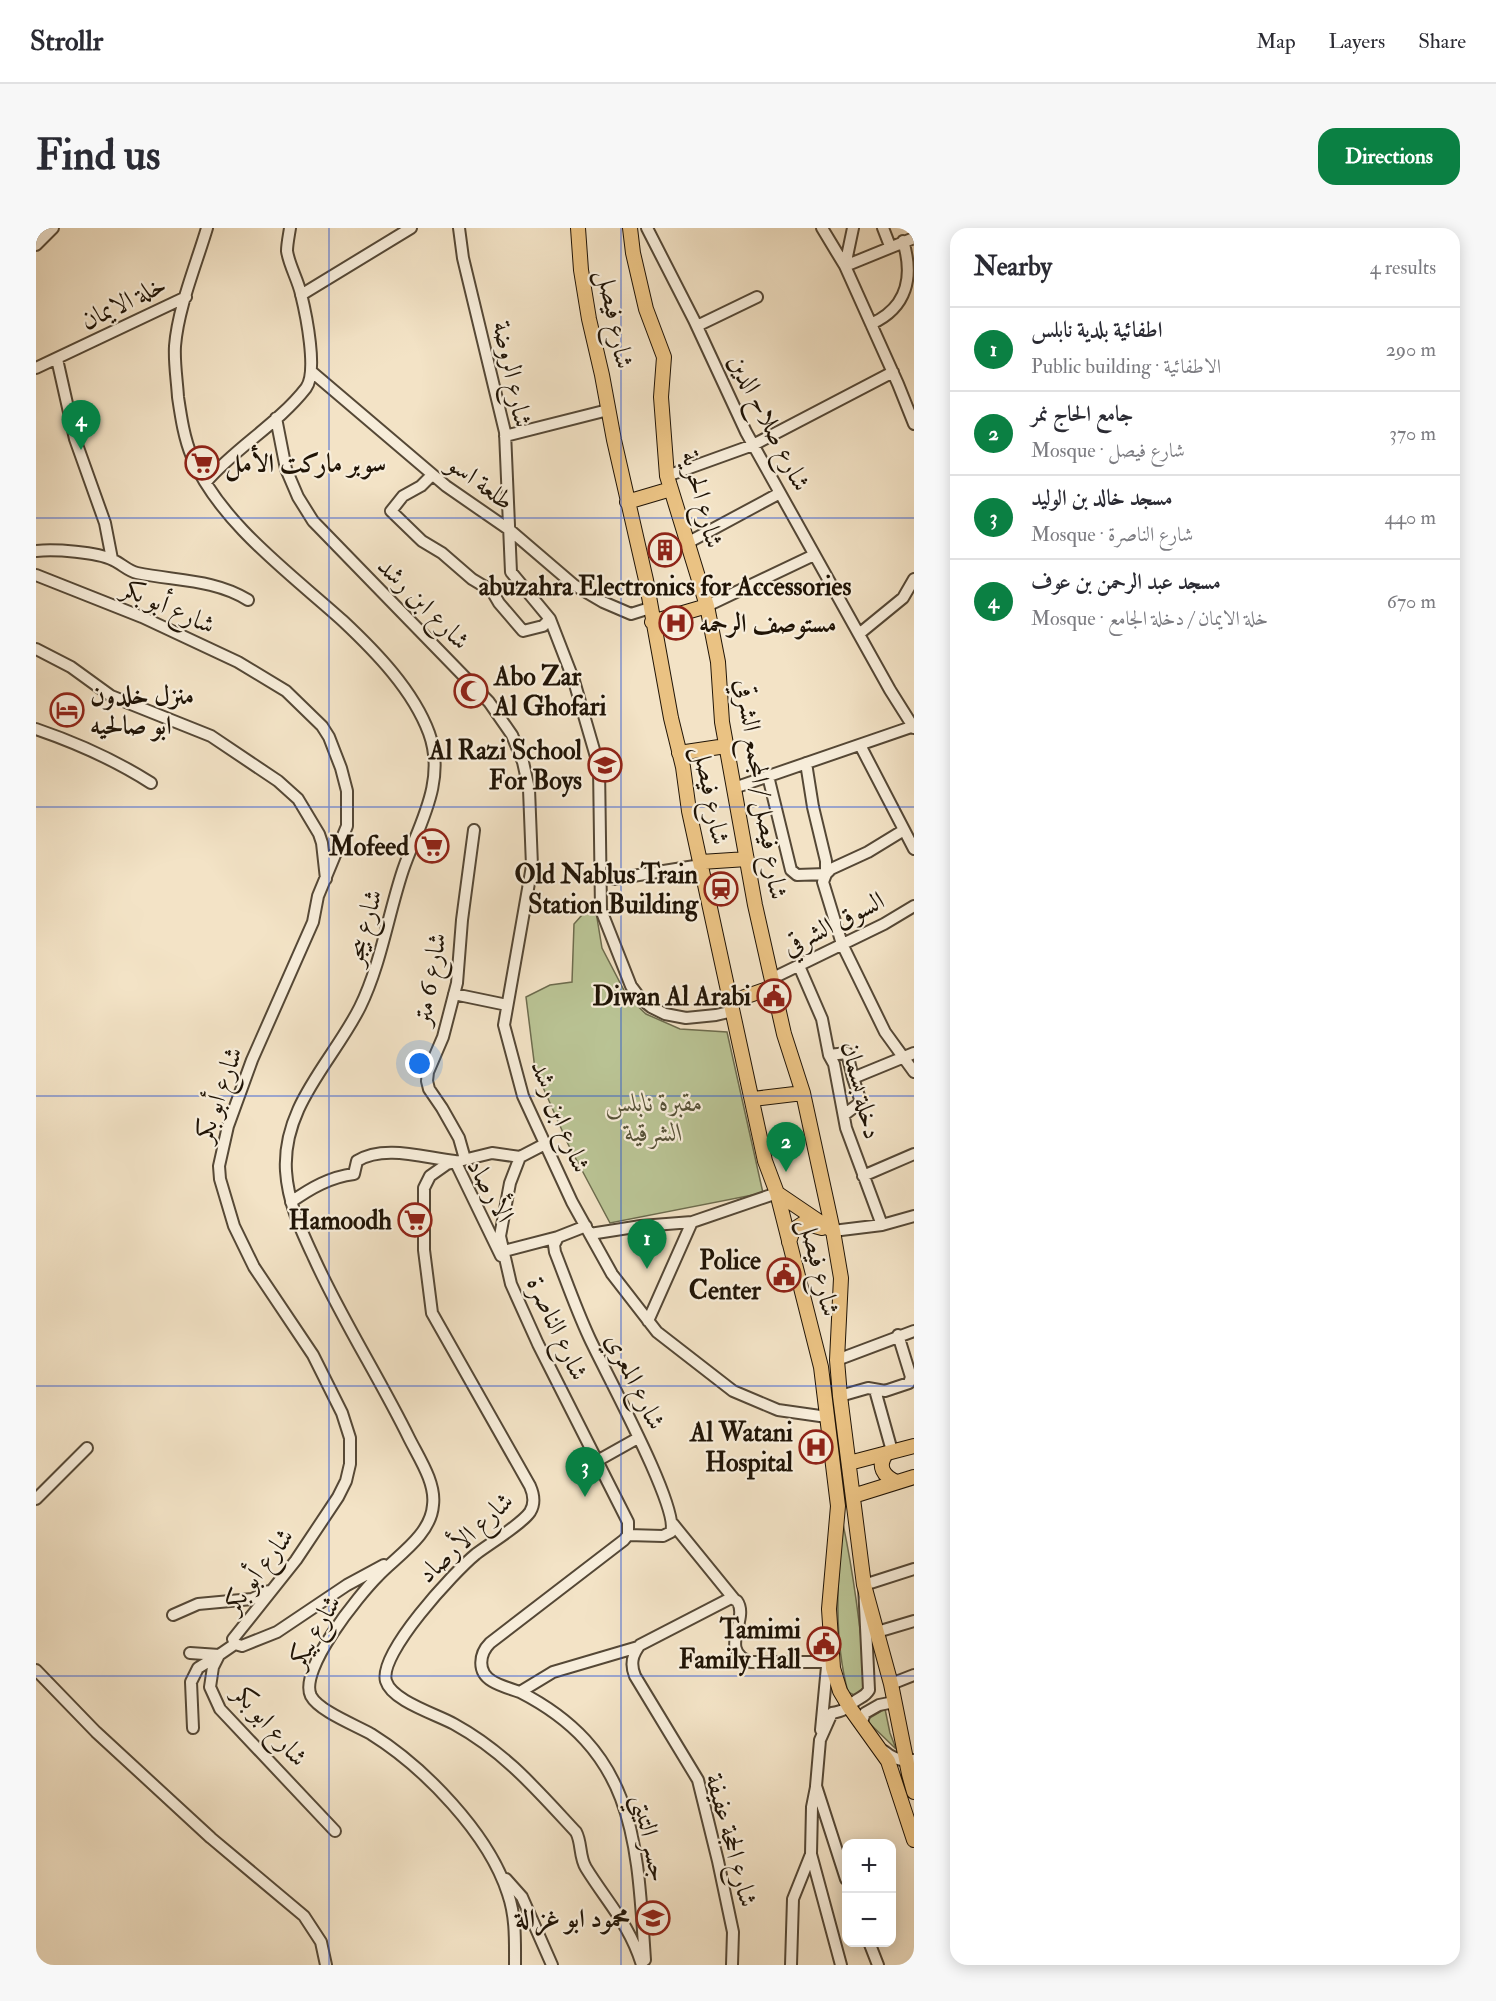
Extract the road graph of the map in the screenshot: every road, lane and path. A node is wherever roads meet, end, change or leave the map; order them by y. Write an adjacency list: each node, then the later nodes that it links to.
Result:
1 (52, 228): 13 (street)
2 (207, 228): 17 (street)
3 (290, 228): 16 (street)
4 (411, 228): 16 (street)
5 (459, 228): 28 (street, شارع الروضة)
6 (630, 228): 32 (main road, شارع الحرية)
7 (647, 228): 20 (street, شارع صلاح الدين)
8 (822, 228): 15 (street)
9 (853, 228): 15 (street)
10 (883, 228): 14 (street)
11 (582, 231): 25 (main road, شارع فيصل)
12 (909, 240): 14 (street); 19 (street)
13 (36, 245)
14 (890, 246): 15 (street)
15 (846, 266): 19 (street)
16 (301, 295): 23 (street)
17 (186, 297): 21 (street, خلة الايمان); 31 (street, خلة الايمان)
18 (757, 297): 20 (street)
19 (871, 324): 24 (street)
20 (697, 326): 29 (street, شارع صلاح الدين)
21 (57, 359): 22 (street, خلة الايمان); 39 (street)
22 (36, 368)
23 (312, 372): 26 (street); 30 (street, طلعة اسو)
24 (893, 372): 27 (street); 29 (street)
25 (608, 410): 28 (street); 34 (main road, شارع فيصل)
26 (276, 418): 31 (street); 70 (street, شارع ابن رشد)
27 (914, 424)
28 (505, 436): 35 (street, شارع الروضة)
29 (753, 445): 32 (street); 33 (street, شارع صلاح الدين)
30 (432, 475): 35 (street, طلعة اسو); 45 (street)
31 (206, 482): 85 (street, شارع بيجر)
32 (669, 482): 34 (main road); 36 (main road, شارع الحرية)
33 (780, 493): 36 (street); 38 (street, شارع صلاح الدين)
34 (627, 502): 44 (main road, شارع فيصل)
35 (511, 531): 44 (street, طلعة اسو); 45 (street, شارع الروضة)
36 (689, 542): 43 (main road, شارع الحرية)
37 (36, 551): 39 (street)
38 (814, 555): 43 (street); 46 (street, شارع صلاح الدين)
39 (112, 559): 42 (street)
40 (36, 575): 64 (street, شارع أبو بكر)
41 (914, 579): 46 (street)
42 (248, 600)
43 (707, 606): 44 (main road); 51 (main road, شارع فيصل / المجمع الشرقي)
44 (651, 615): 52 (main road, شارع فيصل)
45 (550, 619): 62 (street, شارع الروضة)
46 (859, 634): 48 (street, شارع صلاح الدين)
47 (36, 649): 64 (street)
48 (914, 727): 50 (street)
49 (36, 729): 55 (street)
50 (860, 745): 53 (street); 58 (street)
51 (726, 746): 52 (main road); 56 (main road, شارع فيصل / المجمع الشرقي)
52 (679, 753): 61 (main road, شارع فيصل)
53 (806, 763): 54 (street); 63 (street)
54 (768, 776): 56 (street); 63 (street)
55 (151, 783)
56 (734, 788): 60 (main road, شارع فيصل / المجمع الشرقي)
57 (474, 830): 69 (street, شارع 6 متر)
58 (904, 830): 59 (street); 63 (street)
59 (914, 849)
60 (747, 862): 61 (main road); 68 (main road, شارع فيصل / المجمع الشرقي)
61 (702, 866): 62 (street); 71 (main road, شارع فيصل)
62 (600, 873): 71 (street, شارع الروضة)
63 (826, 874): 66 (street)
64 (326, 879): 119 (street, شارع أبو بكر)
65 (914, 906): 66 (street, السوق الشرقي)
66 (842, 944): 67 (street, السوق الشرقي); 73 (street)
67 (799, 966): 68 (street, السوق الشرقي); 72 (street, دخلة بسمان)
68 (772, 983): 71 (main road); 76 (main road, شارع فيصل / المجمع الشرقي)
69 (454, 994): 70 (street); 82 (street, شارع 6 متر)
70 (507, 1005): 79 (street, شارع ابن رشد)
71 (732, 1006): 77 (main road, شارع فيصل)
72 (829, 1055): 75 (street); 78 (street, دخلة بسمان)
73 (909, 1055): 74 (street); 75 (street)
74 (914, 1072)
75 (853, 1078): 78 (street)
76 (804, 1097): 77 (main road); 90 (main road, شارع فيصل / المجمع الشرقي)
77 (753, 1103): 84 (main road, شارع فيصل)
78 (844, 1115): 83 (street, دخلة بسمان)
79 (545, 1144): 81 (street); 89 (street, شارع ابن رشد)
80 (914, 1154): 83 (street)
81 (520, 1157): 82 (street, شارع الأرصاد); 93 (street, شارع الناصرة)
82 (460, 1160): 85 (street, الأرصاد); 94 (street, الأرصاد); 152 (street, شارع الأرصاد)
83 (863, 1176): 88 (street, دخلة بسمان)
84 (777, 1193): 87 (street); 90 (main road); 92 (main road, شارع فيصل)
85 (291, 1202): 103 (street, شارع بيجر)
86 (914, 1216): 88 (street)
87 (692, 1222): 89 (street); 95 (street)
88 (882, 1225): 90 (street)
89 (588, 1230): 91 (street); 95 (street, شارع ابن رشد)
90 (833, 1231): 92 (main road); 99 (main road, شارع فيصل / المجمع الشرقي)
91 (558, 1237): 93 (street); 104 (street, شارع المعري)
92 (789, 1242): 102 (main road, شارع فيصل)
93 (504, 1251): 94 (street, شارع الناصرة)
94 (508, 1273): 108 (street, شارع الناصرة)
95 (648, 1321): 102 (street, شارع ابن رشد)
96 (914, 1322): 98 (street)
97 (914, 1330): 98 (street)
98 (900, 1335): 99 (street); 100 (street)
99 (837, 1360): 101 (main road, شارع فيصل / المجمع الشرقي)
100 (875, 1390): 101 (street); 107 (street)
101 (840, 1396): 109 (main road, شارع فيصل / المجمع الشرقي)
102 (827, 1417): 124 (main road, شارع فيصل)
103 (405, 1429): 116 (street, شارع بيكر)
104 (638, 1438): 108 (street); 114 (street, شارع المعري)
105 (914, 1446): 107 (main road)
106 (87, 1448): 113 (street)
107 (889, 1452): 109 (main road); 111 (main road)
108 (597, 1461): 115 (street, شارع الناصرة)
109 (849, 1462): 112 (main road, شارع فيصل / المجمع الشرقي)
110 (914, 1477): 111 (main road)
111 (897, 1482): 112 (main road)
112 (853, 1496): 118 (main road, شارع فيصل / المجمع الشرقي)
113 (36, 1499)
114 (672, 1524): 115 (street); 120 (street)
115 (628, 1535): 133 (street, جسر التيتي)
116 (395, 1559): 125 (street, شارع أبو بكر); 147 (street, شارع بيكر)
117 (914, 1569): 118 (street)
118 (864, 1586): 123 (main road, شارع فيصل / المجمع الشرقي); 135 (street)
119 (273, 1590): 121 (street); 125 (street, شارع أبو بكر)
120 (734, 1599): 126 (street); 129 (street)
121 (173, 1615)
122 (914, 1621): 123 (street)
123 (877, 1632): 132 (main road, شارع فيصل / المجمع الشرقي)
124 (831, 1638): 129 (street); 135 (main road, شارع فيصل)
125 (235, 1644): 128 (street, شارع ابو بكر)
126 (638, 1647): 133 (street); 153 (street, شارع الحجة عفيفة)
127 (190, 1653): 128 (street)
128 (219, 1654): 138 (street); 143 (street, شارع ابو بكر)
129 (826, 1668): 136 (street); 141 (street)
130 (36, 1670): 149 (street)
131 (914, 1675): 132 (street)
132 (891, 1684): 134 (main road, شارع فيصل / المجمع الشرقي)
133 (520, 1692): 152 (street, جسر التيتي)
134 (894, 1702): 137 (street); 140 (main road, شارع فيصل / المجمع الشرقي)
135 (850, 1708): 136 (street); 137 (main road, شارع فيصل)
136 (832, 1713): 141 (street)
137 (861, 1724): 139 (main road, شارع فيصل)
138 (193, 1728)
139 (875, 1743): 140 (street); 144 (main road, شارع فيصل)
140 (910, 1761): 142 (main road, شارع فيصل / المجمع الشرقي)
141 (816, 1786): 145 (street); 146 (street)
142 (914, 1792)
143 (335, 1831)
144 (914, 1840)
145 (811, 1854): 154 (street); 155 (street)
146 (842, 1867)
147 (501, 1874): 150 (street); 151 (street)
148 (871, 1947): 156 (street)
149 (326, 1965)
150 (515, 1965)
151 (552, 1965)
152 (644, 1965)
153 (732, 1965)
154 (791, 1965)
155 (841, 1965)
156 (878, 1965)

